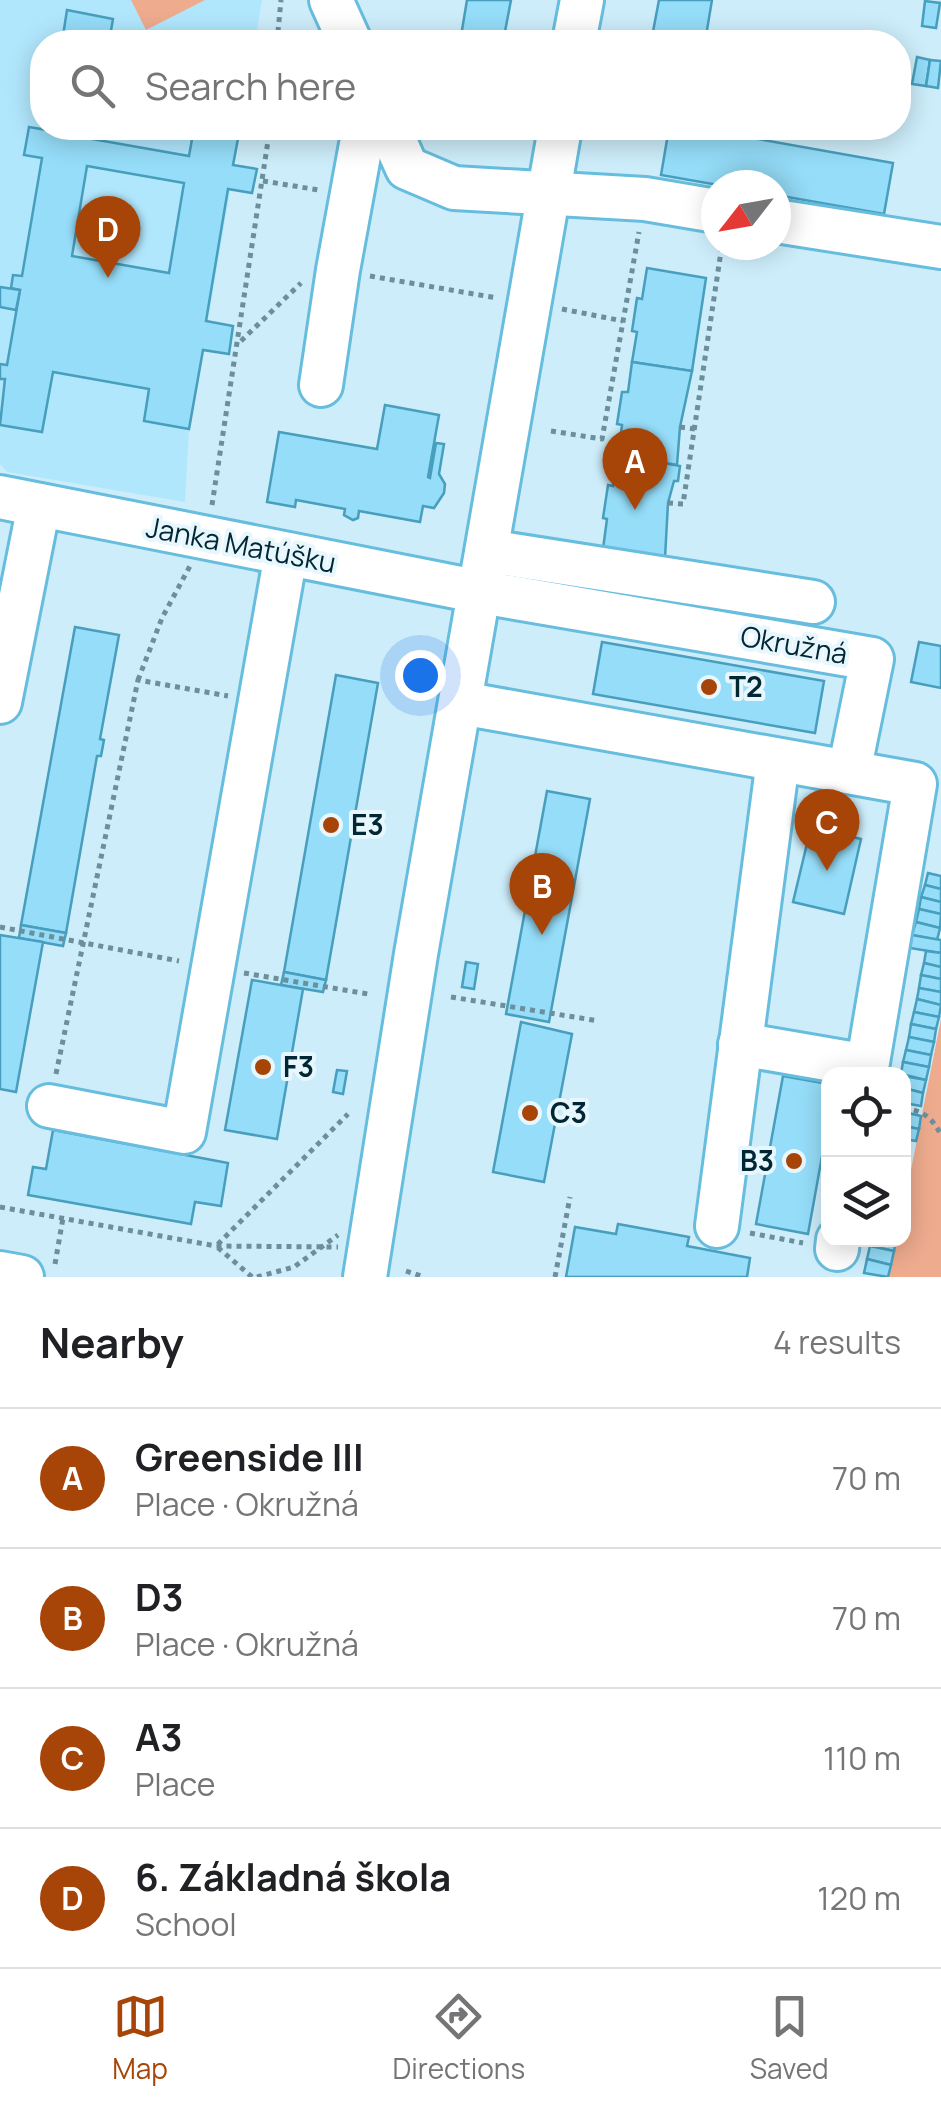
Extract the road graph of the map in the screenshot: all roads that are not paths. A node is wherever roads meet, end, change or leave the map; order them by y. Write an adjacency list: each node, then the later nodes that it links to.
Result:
1 (331, 0): 3 (street)
2 (582, 0): 4 (street)
3 (345, 30)
4 (576, 30)
5 (362, 140): 12 (street)
6 (394, 140): 8 (street)
7 (558, 140): 8 (street)
8 (548, 194): 9 (street); 15 (street)
9 (701, 208)
10 (791, 222): 11 (street)
11 (941, 247)
12 (322, 384)
13 (20, 501): 14 (street, Janka Matúšku); 17 (street)
14 (286, 554): 15 (street, Janka Matúšku); 24 (street)
15 (485, 571): 16 (street); 18 (street); 20 (street, Okružná)
16 (813, 602)
17 (0, 702)
18 (461, 703): 19 (street); 28 (street)
19 (778, 760): 20 (street); 21 (street)
20 (849, 772): 23 (street)
21 (740, 1044): 22 (street); 25 (street)
22 (851, 1067)
23 (867, 1067)
24 (49, 1106)
25 (718, 1226)
26 (0, 1273): 27 (street)
27 (22, 1277)
28 (365, 1277)

